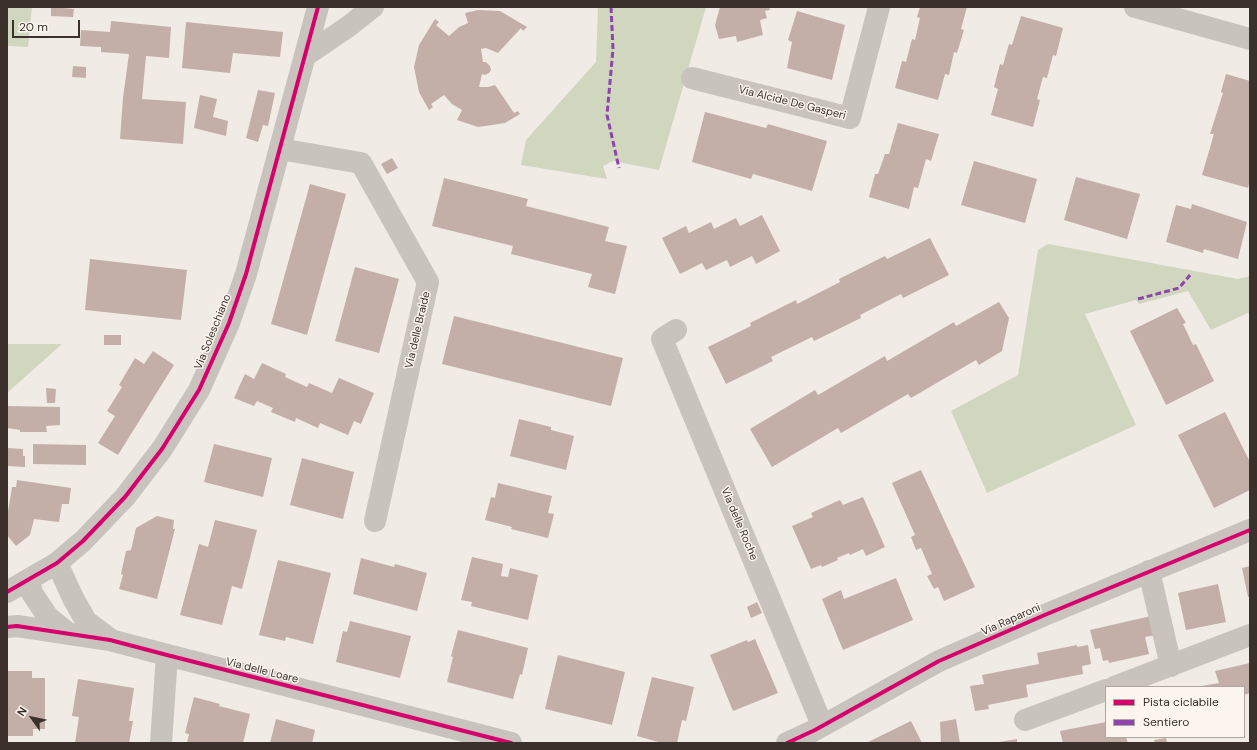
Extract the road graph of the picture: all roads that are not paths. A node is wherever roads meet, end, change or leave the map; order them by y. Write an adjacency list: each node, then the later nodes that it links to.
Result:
1 (318, 7): 6 (street, Via Soleschiano)
2 (373, 7): 6 (street)
3 (879, 7): 7 (street, Via Alcide De Gasperi)
4 (1135, 7): 5 (street)
5 (1250, 39)
6 (305, 56): 8 (street, Via Soleschiano)
7 (692, 78)
8 (280, 149): 10 (street, Via delle Braide); 12 (street, Via Soleschiano)
9 (676, 330): 25 (street, Via delle Roche)
10 (375, 521)
11 (1250, 530): 13 (street, Via Raparoni)
12 (57, 563): 14 (street, Via Soleschiano); 19 (street, Via delle Loare)
13 (1149, 571): 21 (street); 25 (street, Via Raparoni)
14 (29, 580): 15 (street, Via Soleschiano); 17 (street, Via delle Loare)
15 (7, 592)
16 (7, 627): 17 (street, Via delle Loare)
17 (68, 633): 19 (street, Via delle Loare)
18 (1250, 635): 21 (street)
19 (110, 640): 20 (street, Via delle Loare)
20 (167, 656): 26 (street); 27 (street, Via delle Loare)
21 (1171, 666): 22 (street)
22 (1117, 686)
23 (1105, 690): 24 (street)
24 (1025, 720)
25 (819, 732): 28 (street, Via Raparoni)
26 (161, 743)
27 (512, 743)
28 (787, 743)

